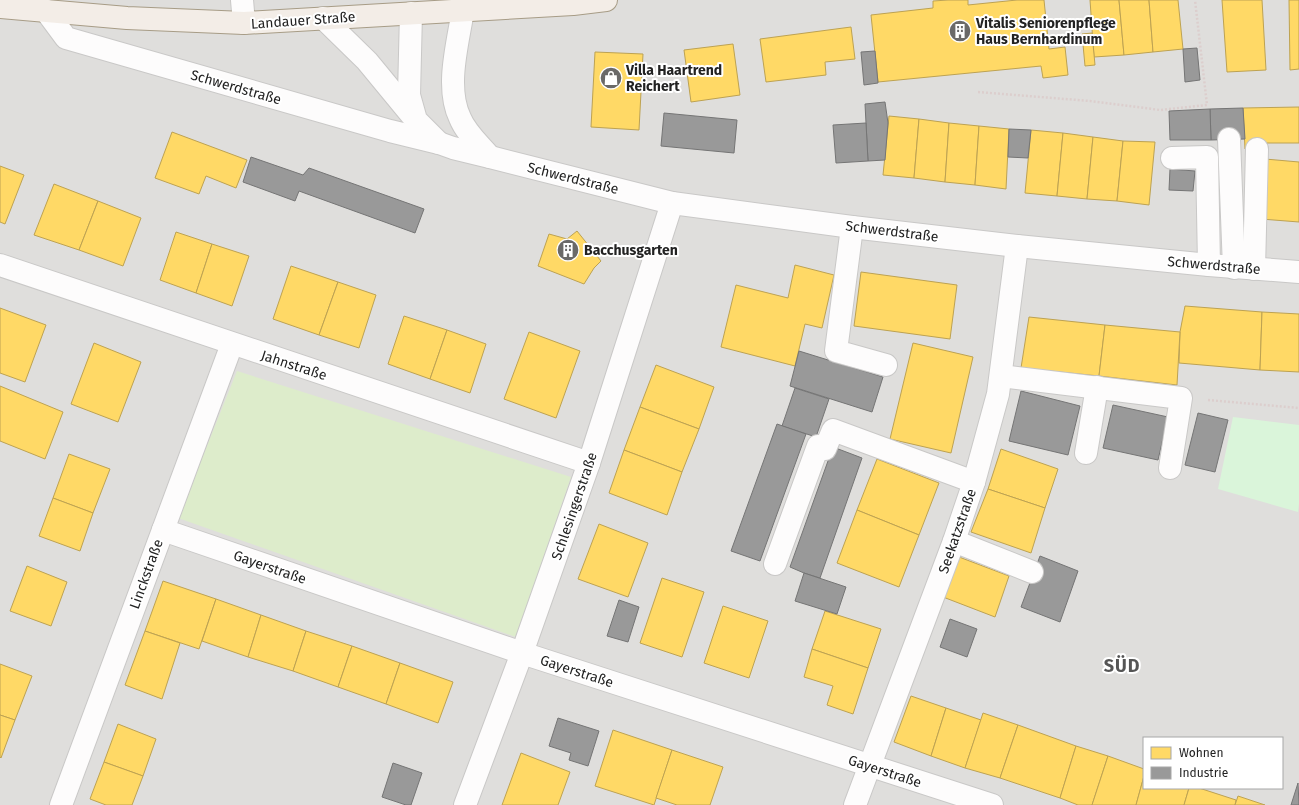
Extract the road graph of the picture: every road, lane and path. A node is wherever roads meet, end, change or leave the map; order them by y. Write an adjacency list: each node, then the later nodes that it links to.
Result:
1 (242, 0): 9 (street)
2 (606, 0): 5 (main road, Landauer Straße)
3 (1195, 0): 10 (path)
4 (0, 7): 6 (main road, Landauer Straße)
5 (463, 10): 7 (main road, Landauer Straße); 15 (street)
6 (46, 11): 9 (main road, Landauer Straße); 13 (street, Schwerdstraße)
7 (411, 13): 8 (main road, Landauer Straße); 11 (street, Schwerdstraße)
8 (323, 18): 9 (main road, Landauer Straße); 11 (street, Schwerdstraße)
9 (244, 23)
10 (978, 92)
11 (416, 120): 13 (street, Schwerdstraße)
12 (1229, 139): 22 (street)
13 (438, 143): 15 (street, Schwerdstraße)
14 (1257, 149): 22 (street)
15 (490, 157): 17 (street, Schwerdstraße)
16 (1172, 158): 21 (street)
17 (672, 203): 18 (street, Schwerdstraße); 31 (street, Schlesingerstraße)
18 (852, 227): 19 (street, Schwerdstraße); 25 (street)
19 (1017, 246): 21 (street, Schwerdstraße); 26 (street, Seekatzstraße)
20 (0, 265): 24 (street, Jahnstraße)
21 (1209, 266): 22 (street, Schwerdstraße)
22 (1244, 268): 23 (street, Schwerdstraße)
23 (1299, 272)
24 (232, 344): 31 (street, Jahnstraße); 34 (street, Linckstraße)
25 (886, 365)
26 (1001, 376): 27 (street); 33 (street, Seekatzstraße)
27 (1098, 387): 28 (street); 30 (street)
28 (1181, 398): 29 (path); 32 (street)
29 (1299, 408)
30 (1086, 453)
31 (589, 463): 38 (street, Schlesingerstraße)
32 (1170, 468)
33 (974, 482): 35 (street, Seekatzstraße); 36 (street)
34 (163, 530): 38 (street, Gayerstraße); 41 (street, Linckstraße)
35 (954, 541): 37 (street); 39 (street, Seekatzstraße)
36 (775, 564)
37 (1032, 572)
38 (522, 653): 39 (street, Gayerstraße); 42 (street, Schlesingerstraße)
39 (870, 766): 40 (street, Gayerstraße); 43 (street, Seekatzstraße)
40 (965, 801): 44 (street, Gayerstraße)
41 (61, 805)
42 (465, 805)
43 (855, 805)
44 (992, 805)

